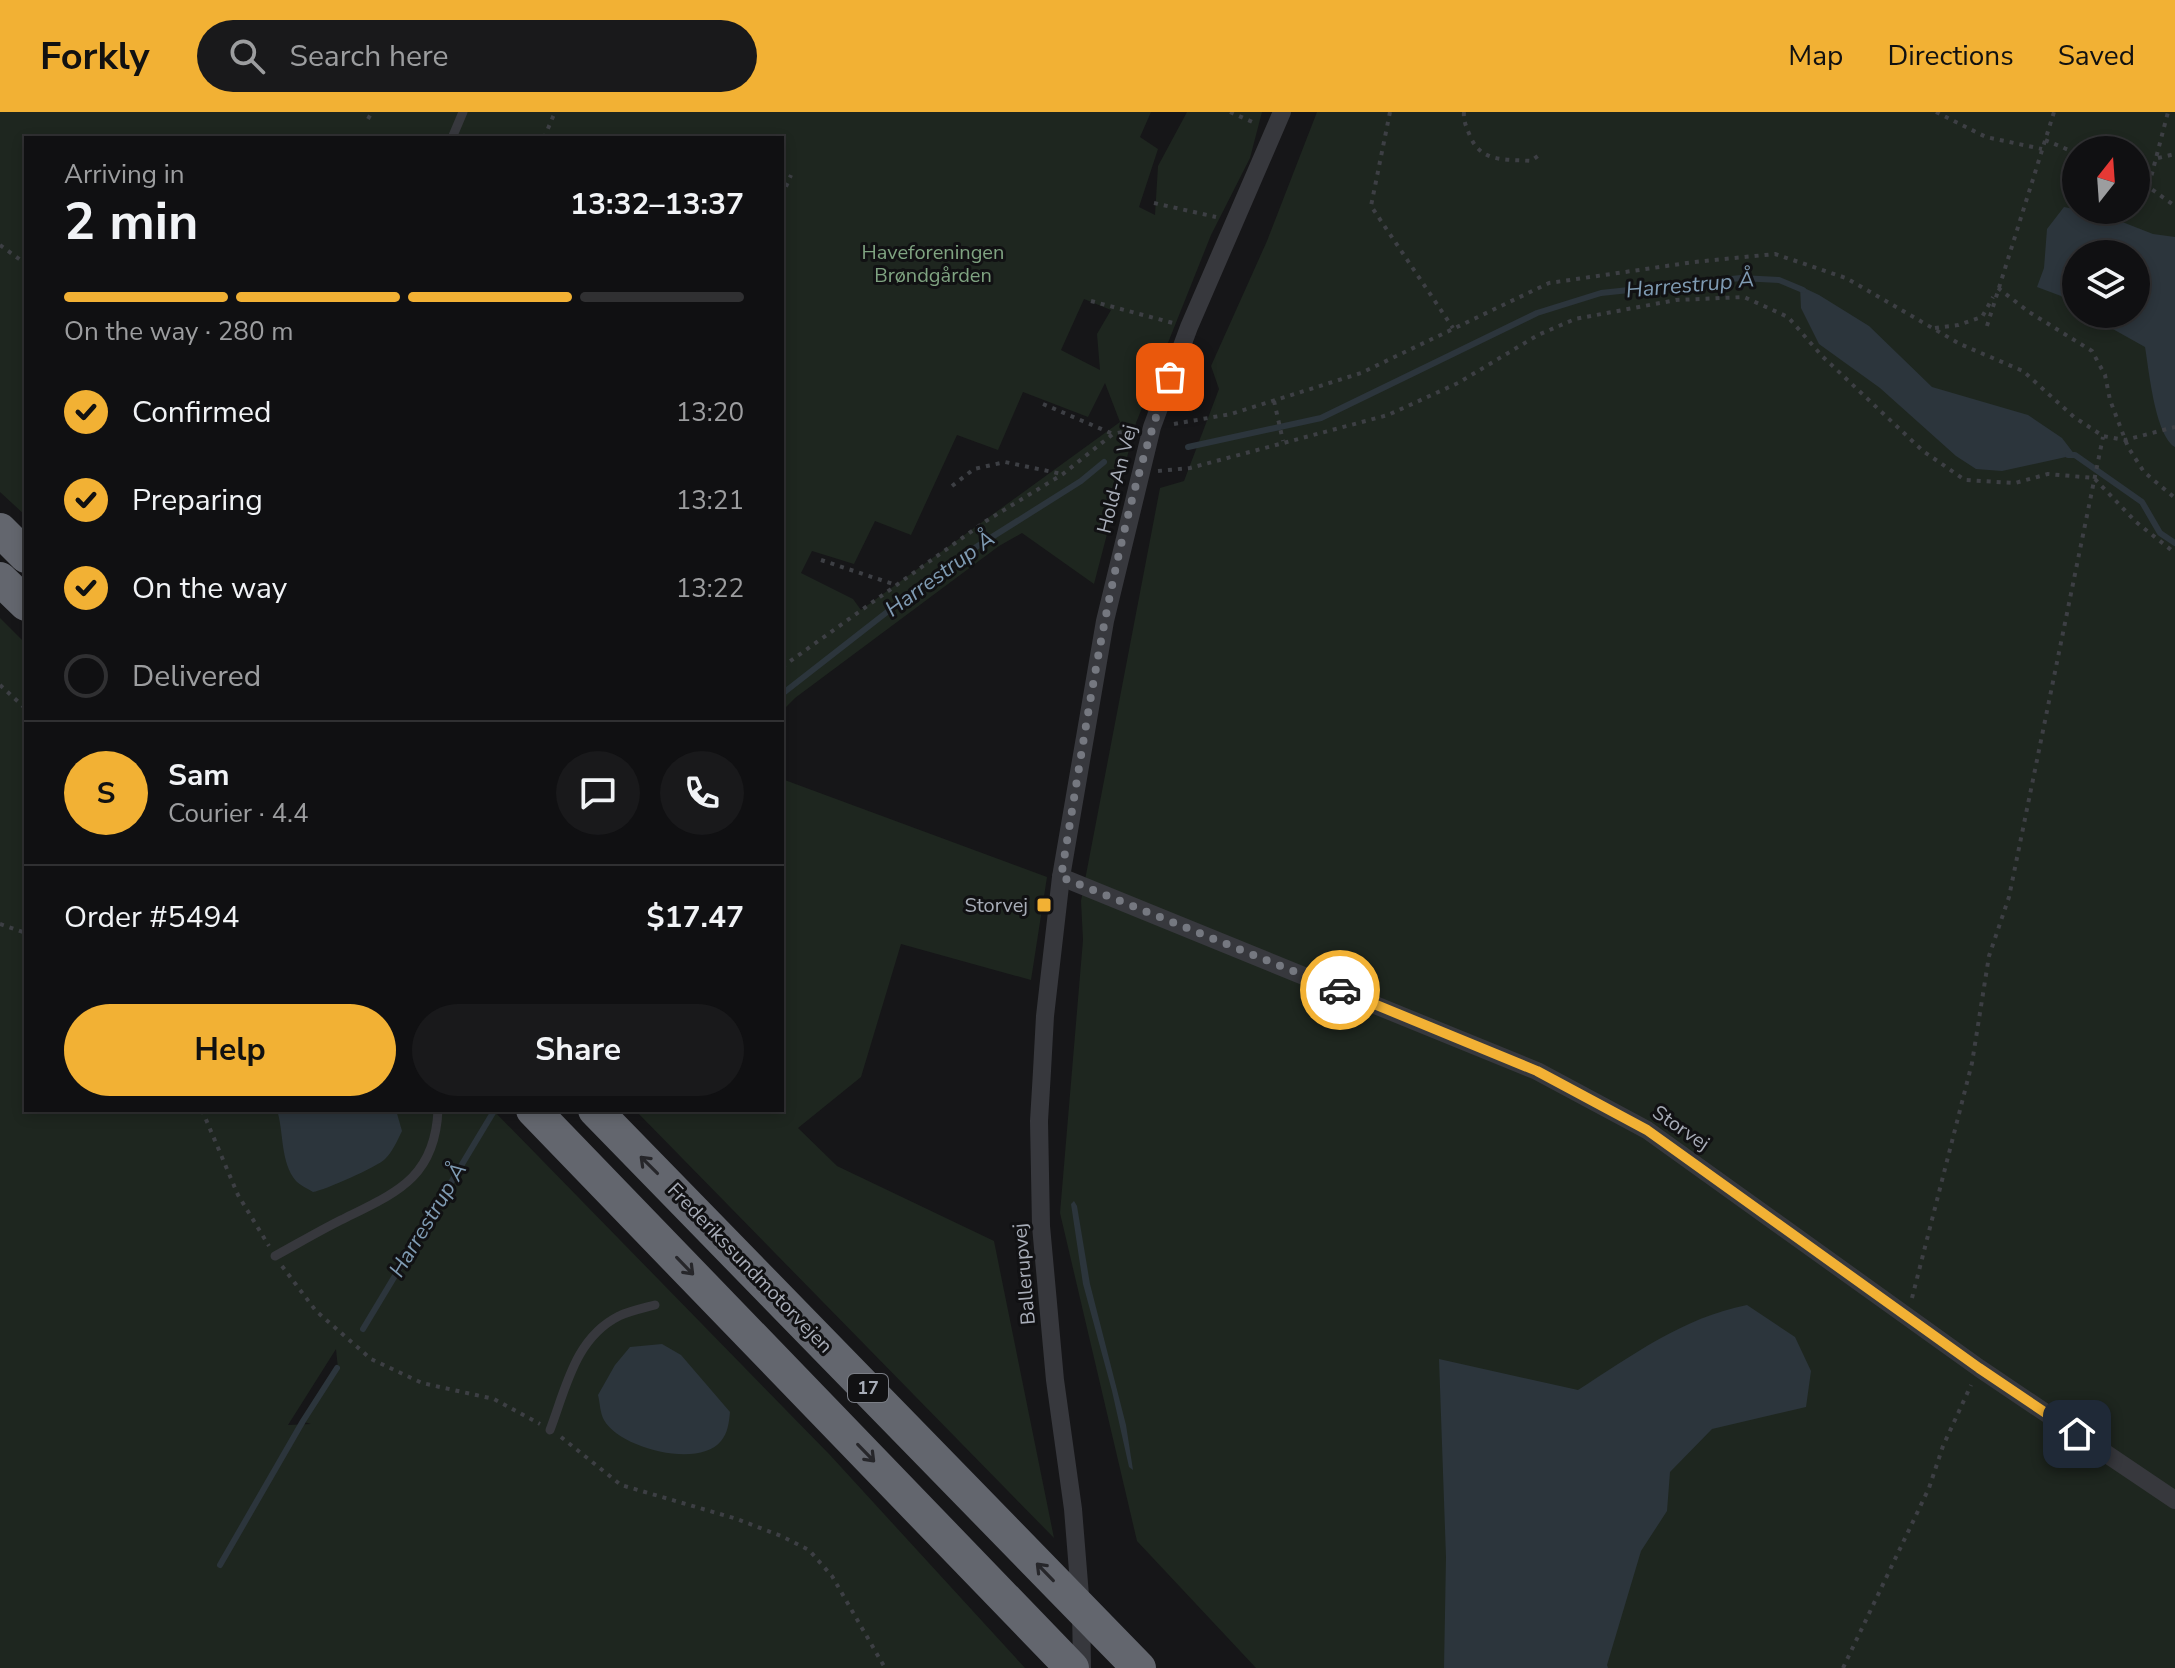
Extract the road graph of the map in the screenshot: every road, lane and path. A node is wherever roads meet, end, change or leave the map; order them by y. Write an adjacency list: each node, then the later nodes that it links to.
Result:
1 (372, 112): 11 (path)
2 (463, 112): 13 (lane)
3 (555, 112): 14 (path)
4 (1230, 112): 12 (path)
5 (1282, 112): 12 (street, Hold-An Vej)
6 (1390, 112): 34 (path)
7 (1464, 112): 18 (path)
8 (1936, 112): 17 (path)
9 (2054, 112): 15 (path)
10 (2168, 112): 20 (path)
11 (368, 119)
12 (1274, 132): 27 (street, Hold-An Vej)
13 (453, 136)
14 (545, 136)
15 (2045, 140): 16 (path); 17 (path)
16 (2062, 147)
17 (2042, 149): 30 (path)
18 (1542, 153)
19 (2175, 154): 20 (path)
20 (2157, 158): 22 (path)
21 (791, 175): 24 (path)
22 (2150, 182)
23 (2150, 186): 26 (path)
24 (784, 191)
25 (1154, 203): 27 (path)
26 (2175, 206)
27 (1234, 221): 33 (street, Hold-An Vej)
28 (0, 245): 29 (path)
29 (24, 263)
30 (1998, 288): 32 (path); 35 (path); 42 (path)
31 (1091, 301): 33 (path)
32 (1987, 326)
33 (1189, 327): 38 (street, Hold-An Vej)
34 (1453, 328): 35 (path); 36 (path)
35 (1933, 329): 41 (path)
36 (1274, 401): 38 (path); 43 (path)
37 (1043, 404): 40 (path)
38 (1152, 427): 40 (path); 44 (street, Hold-An Vej)
39 (2175, 427): 42 (path)
40 (1113, 434): 45 (path)
41 (2103, 436): 42 (path); 46 (path)
42 (2125, 440): 48 (path)
43 (1284, 443): 44 (path); 46 (path)
44 (1140, 472): 59 (street, Hold-An Vej)
45 (1063, 474): 47 (path); 54 (path)
46 (2094, 478): 50 (path); 68 (path)
47 (952, 486)
48 (2175, 498)
49 (0, 530): 51 (highway)
50 (2175, 553)
51 (24, 554)
52 (821, 560): 54 (path)
53 (0, 579): 55 (highway)
54 (896, 585): 56 (path)
55 (24, 602)
56 (784, 666)
57 (0, 685): 58 (path)
58 (24, 707)
59 (1061, 877): 68 (street, Storvej); 76 (street, Ballerupvej)
60 (0, 924): 61 (path)
61 (24, 932)
62 (203, 1112): 66 (path)
63 (438, 1112): 66 (lane)
64 (535, 1112): 72 (highway, 17, one-way to 72)
65 (597, 1112): 77 (highway, Frederikssundmotorvejen / 17, one-way to 65)
66 (275, 1256): 70 (path)
67 (655, 1305): 70 (lane)
68 (1907, 1316): 69 (street, Storvej)
69 (1979, 1368): 71 (street, Storvej); 78 (path)
70 (550, 1430): 73 (path)
71 (2175, 1500)
72 (988, 1579): 74 (highway); 75 (highway, 17)
73 (885, 1668)
74 (1050, 1668)
75 (1072, 1668)
76 (1082, 1668)
77 (1139, 1668)
78 (1843, 1668)

